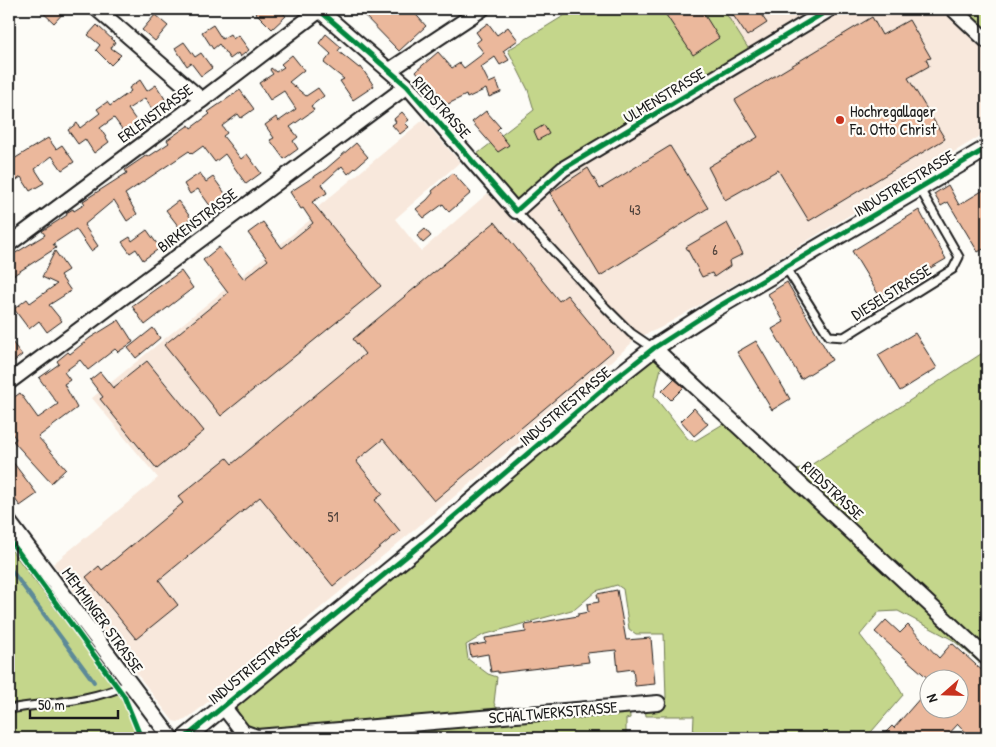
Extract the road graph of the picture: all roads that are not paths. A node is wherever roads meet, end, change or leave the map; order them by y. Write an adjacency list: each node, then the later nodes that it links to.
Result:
1 (97, 9): 9 (street)
2 (319, 9): 7 (street, RIEDSTRASSE); 9 (street, ERLENSTRASSE)
3 (482, 9): 7 (street)
4 (830, 9): 12 (street, ULMENSTRASSE)
5 (953, 9): 6 (street)
6 (987, 41)
7 (390, 70): 8 (street, RIEDSTRASSE)
8 (407, 86): 12 (street, RIEDSTRASSE); 16 (street, BIRKENSTRASSE)
9 (202, 100): 13 (street, ERLENSTRASSE)
10 (987, 148): 11 (street, INDUSTRIESTRASSE)
11 (919, 188): 14 (street, INDUSTRIESTRASSE); 14 (lane, DIESELSTRASSE)
12 (516, 211): 15 (lane)
13 (9, 244)
14 (786, 268): 15 (street, INDUSTRIESTRASSE)
15 (654, 348): 18 (street, RIEDSTRASSE); 21 (street, INDUSTRIESTRASSE)
16 (9, 382)
17 (9, 522): 19 (street, MEMMINGER STRASSE)
18 (987, 658)
19 (129, 684): 22 (lane); 26 (street, MEMMINGER STRASSE)
20 (658, 703): 25 (street, SCHALTWERKSTRASSE)
21 (222, 705): 23 (street, INDUSTRIESTRASSE); 24 (street, SCHALTWERKSTRASSE)
22 (9, 709)
23 (188, 735)
24 (243, 735): 25 (street, SCHALTWERKSTRASSE)
25 (301, 736)
26 (170, 738)

